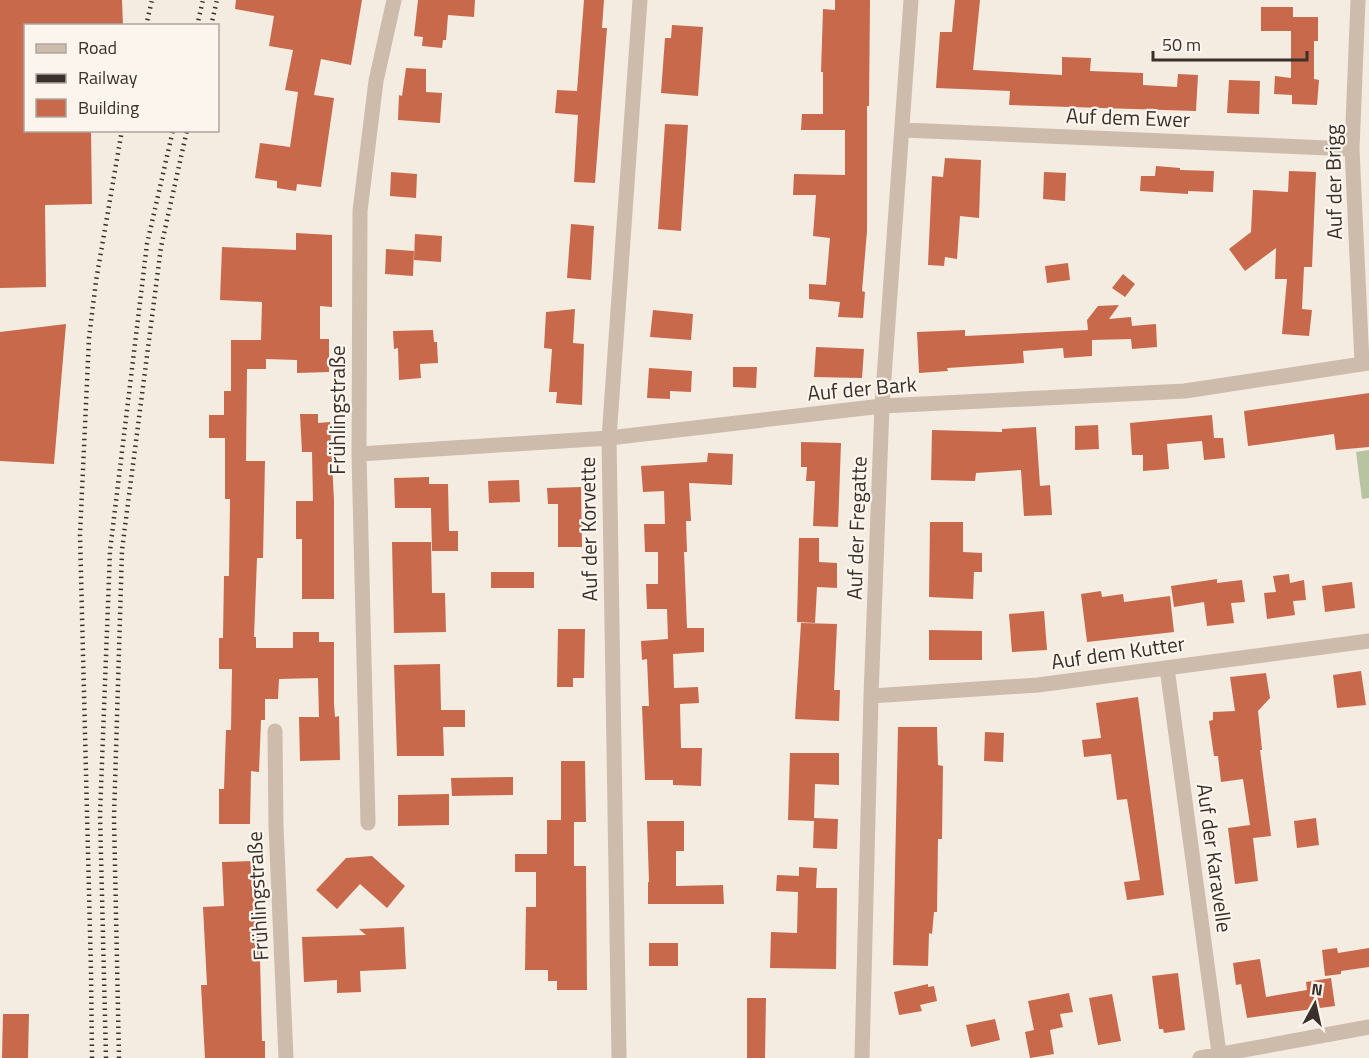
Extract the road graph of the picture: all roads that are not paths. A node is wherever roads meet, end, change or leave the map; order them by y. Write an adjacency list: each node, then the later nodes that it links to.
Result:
1 (394, 0): 10 (street, Frühlingstraße)
2 (640, 0): 9 (street, Auf der Korvette)
3 (911, 0): 5 (street, Auf der Fregatte)
4 (1358, 0): 6 (street, Auf der Brigg)
5 (903, 130): 6 (street, Auf dem Ewer); 8 (street, Auf der Fregatte)
6 (1352, 149): 7 (street, Auf der Brigg)
7 (1365, 363): 8 (street, Auf der Bark)
8 (882, 406): 9 (street, Auf der Bark); 13 (street, Auf der Fregatte)
9 (609, 438): 10 (street, Auf der Bark); 19 (street, Auf der Korvette)
10 (358, 454): 15 (street, Frühlingstraße)
11 (1369, 641): 12 (street, Auf dem Kutter)
12 (1167, 668): 13 (street, Auf dem Kutter); 17 (street, Auf der Karavelle)
13 (871, 696): 20 (street, Auf der Fregatte)
14 (275, 731): 18 (street, Frühlingstraße)
15 (368, 823)
16 (1369, 1027): 17 (street)
17 (1219, 1053): 21 (street)
18 (286, 1058)
19 (619, 1058)
20 (862, 1058)
21 (1200, 1058)

